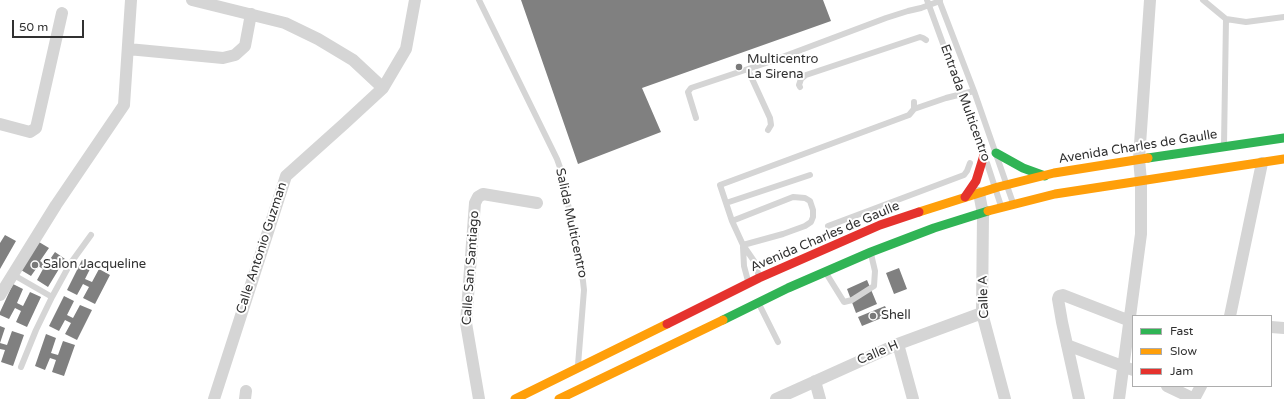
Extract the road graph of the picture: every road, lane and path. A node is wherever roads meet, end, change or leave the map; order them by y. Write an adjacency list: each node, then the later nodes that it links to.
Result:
1 (131, 0): 15 (street)
2 (192, 0): 3 (street)
3 (196, 0): 11 (street)
4 (415, 0): 17 (street, Calle Antonio Guzman)
5 (479, 0): 69 (lane, Salida Multicentro)
6 (940, 0): 9 (lane); 19 (lane, Entrada Multicentro)
7 (1150, 0): 30 (street)
8 (1203, 0): 13 (lane)
9 (928, 2): 16 (lane); 20 (lane, Entrada Multicentro)
10 (62, 13): 24 (street)
11 (251, 14): 15 (street); 17 (street)
12 (1284, 17): 13 (lane)
13 (1226, 19): 27 (lane)
14 (926, 40): 18 (lane)
15 (128, 49): 52 (street)
16 (748, 70): 23 (lane); 25 (lane)
17 (382, 88): 75 (street, Calle Antonio Guzman)
18 (800, 88)
19 (974, 91): 20 (lane); 28 (lane, Entrada Multicentro)
20 (962, 94): 22 (lane); 29 (lane, Entrada Multicentro)
21 (914, 102): 22 (lane)
22 (914, 109): 41 (lane)
23 (696, 118)
24 (0, 124)
25 (768, 130)
26 (1284, 138): 27 (main road, Avenida Charles de Gaulle)
27 (1224, 146): 30 (main road, Avenida Charles de Gaulle)
28 (996, 152): 35 (main road); 37 (lane, Entrada Multicentro)
29 (984, 155): 38 (lane, Entrada Multicentro); 40 (main road)
30 (1139, 159): 35 (main road, Avenida Charles de Gaulle); 36 (street)
31 (1284, 159): 33 (main road)
32 (970, 163): 47 (lane)
33 (1262, 163): 36 (main road); 59 (street)
34 (810, 175): 41 (lane)
35 (1045, 176): 37 (main road, Avenida Charles de Gaulle)
36 (1141, 181): 43 (main road); 60 (street)
37 (1007, 184): 38 (main road, Avenida Charles de Gaulle); 43 (lane, Entrada Multicentro)
38 (996, 188): 39 (main road, Avenida Charles de Gaulle); 44 (lane, Entrada Multicentro)
39 (979, 193): 40 (main road, Avenida Charles de Gaulle); 45 (street, Calle A)
40 (965, 197): 53 (main road, Avenida Charles de Gaulle)
41 (726, 202): 46 (lane)
42 (537, 203): 76 (street, Calle San Santiago)
43 (1013, 204): 44 (main road)
44 (1001, 208): 45 (main road)
45 (983, 214): 50 (main road); 58 (street, Calle A)
46 (732, 221): 49 (lane); 49 (lane)
47 (828, 226)
48 (91, 235): 56 (lane)
49 (743, 246): 53 (lane); 54 (lane)
50 (871, 252): 51 (main road); 51 (lane)
51 (826, 272): 57 (main road)
52 (12, 274): 55 (street); 56 (lane)
53 (760, 278): 54 (main road, Avenida Charles de Gaulle)
54 (749, 283): 66 (main road, Avenida Charles de Gaulle)
55 (0, 295)
56 (52, 297): 67 (lane)
57 (758, 302): 63 (lane); 72 (main road)
58 (982, 313): 64 (street, Calle H); 82 (street, Calle A)
59 (1230, 315)
60 (1130, 320): 65 (street); 68 (street)
61 (1272, 326): 62 (street)
62 (1284, 328)
63 (778, 342)
64 (898, 344): 71 (street, Calle H); 81 (street)
65 (1067, 345): 68 (street); 83 (street)
66 (598, 359): 69 (main road, Avenida Charles de Gaulle); 72 (main road)
67 (22, 367)
68 (1129, 368): 84 (street)
69 (578, 369): 70 (main road, Avenida Charles de Gaulle)
70 (559, 378): 77 (main road, Avenida Charles de Gaulle); 78 (main road)
71 (815, 381): 79 (street, Calle H); 80 (street)
72 (587, 385): 78 (main road)
73 (1169, 387): 85 (street)
74 (1200, 387): 85 (street)
75 (214, 399)
76 (479, 399)
77 (515, 399)
78 (558, 399)
79 (776, 399)
80 (820, 399)
81 (914, 399)
82 (1005, 399)
83 (1079, 399)
84 (1119, 399)
85 (1194, 399)

